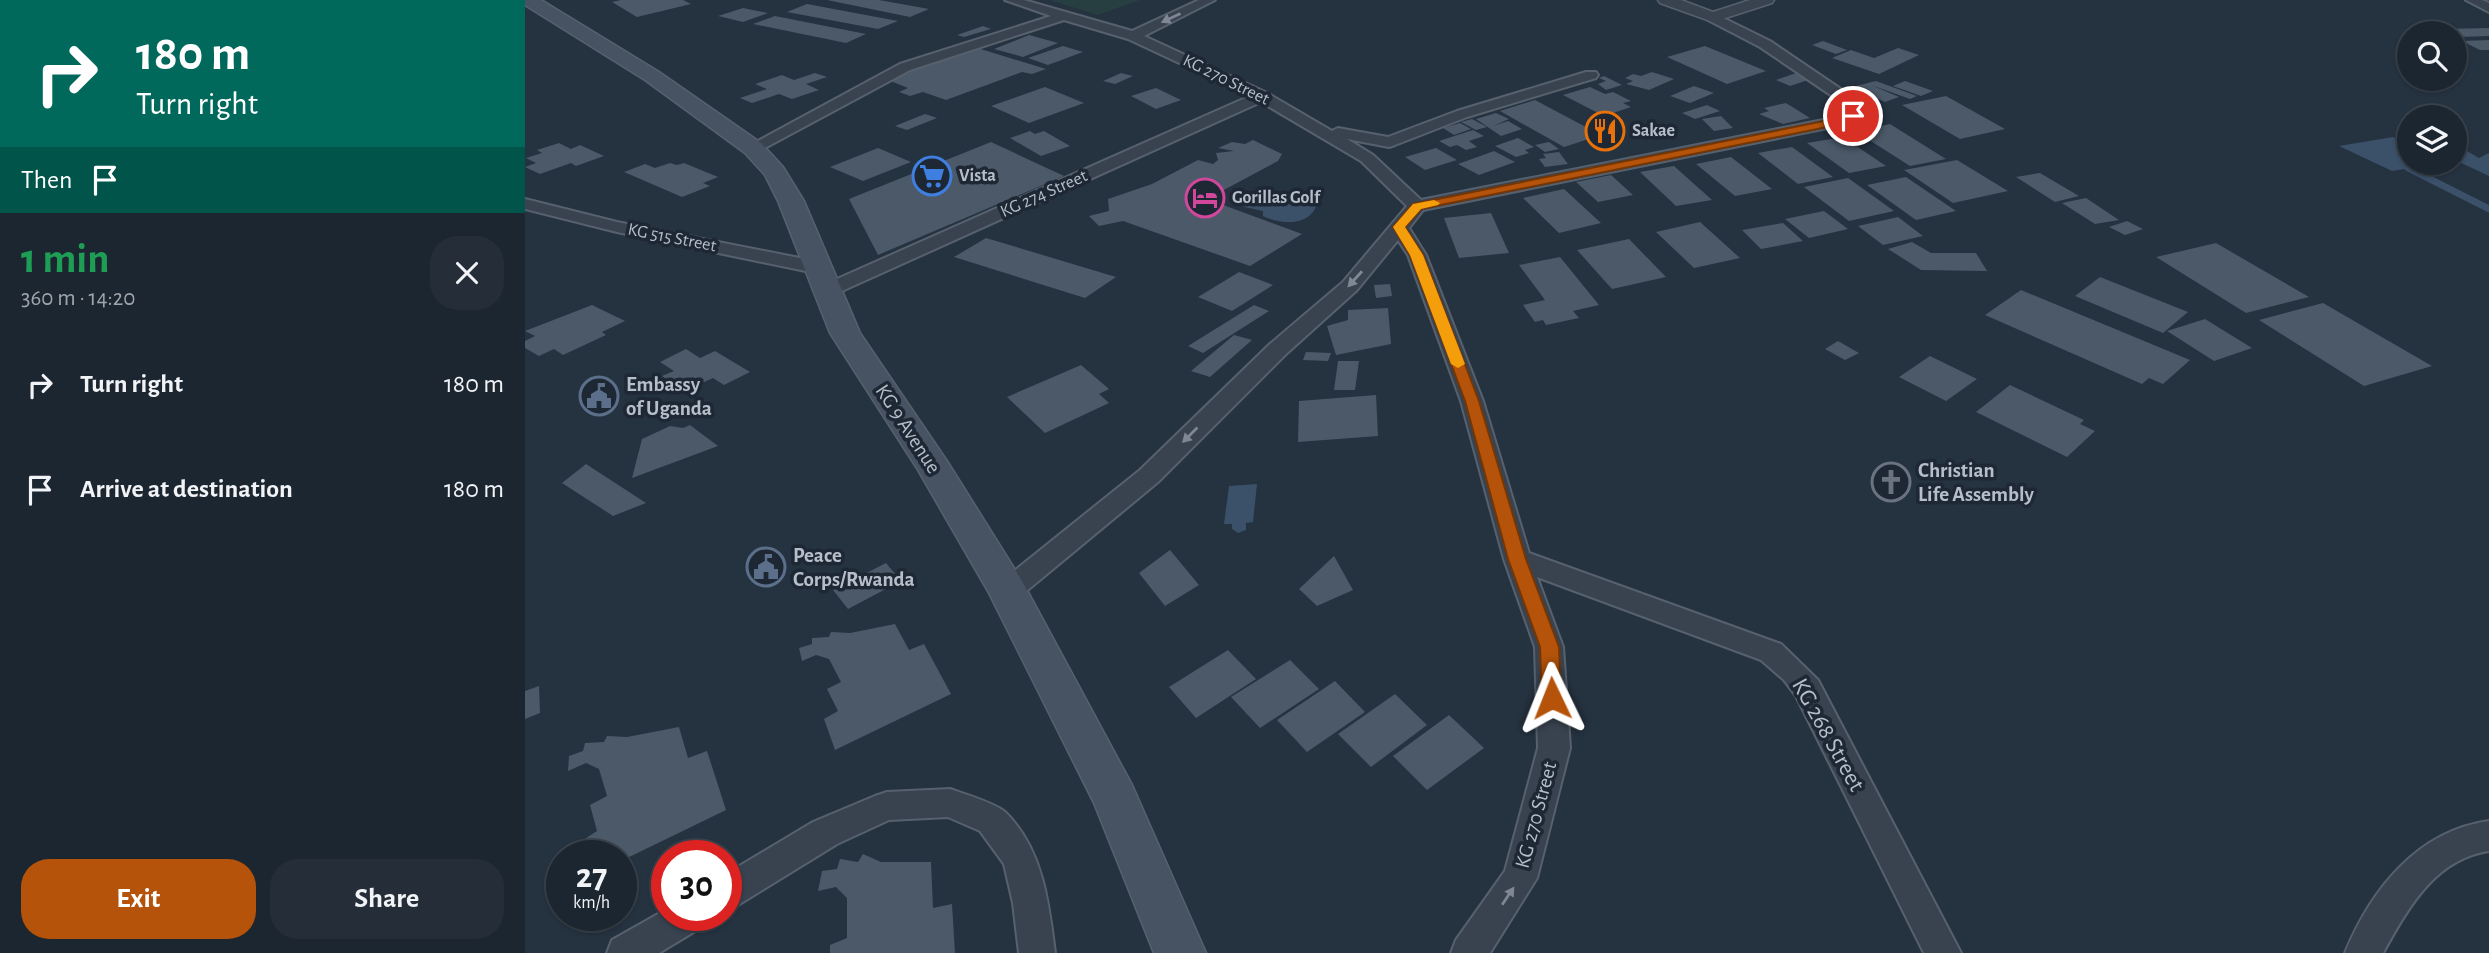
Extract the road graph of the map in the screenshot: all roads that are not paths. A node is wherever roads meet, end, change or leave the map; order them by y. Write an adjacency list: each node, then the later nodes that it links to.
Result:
1 (529, 0): 14 (main road, KG 9 Avenue)
2 (1011, 0): 8 (street, KG 270 Street)
3 (1209, 0): 10 (street, one-way to 10)
4 (1666, 0): 9 (street)
5 (1766, 0): 9 (street)
6 (2472, 0): 7 (street)
7 (2489, 8)
8 (1066, 15): 10 (street, KG 270 Street); 14 (street)
9 (1713, 17): 16 (street)
10 (1133, 36): 12 (street, KG 270 Street)
11 (1591, 75): 13 (street)
12 (1262, 96): 13 (street, KG 270 Street); 17 (street, KG 274 Street)
13 (1319, 130): 16 (street, KG 270 Street)
14 (753, 148): 17 (main road, KG 9 Avenue)
15 (525, 204): 17 (street, KG 515 Street)
16 (1408, 217): 18 (street, KG 270 Street); 19 (street, one-way to 19)
17 (823, 280): 19 (main road, KG 9 Avenue)
18 (1517, 559): 26 (street, KG 270 Street, one-way to 18); 27 (street, KG 268 Street)
19 (1008, 591): 25 (main road, KG 9 Avenue)
20 (2489, 836): 28 (street)
21 (742, 883): 24 (street)
22 (662, 931): 23 (street)
23 (625, 953)
24 (1037, 953)
25 (1180, 953)
26 (1469, 953)
27 (1943, 953)
28 (2363, 953)

